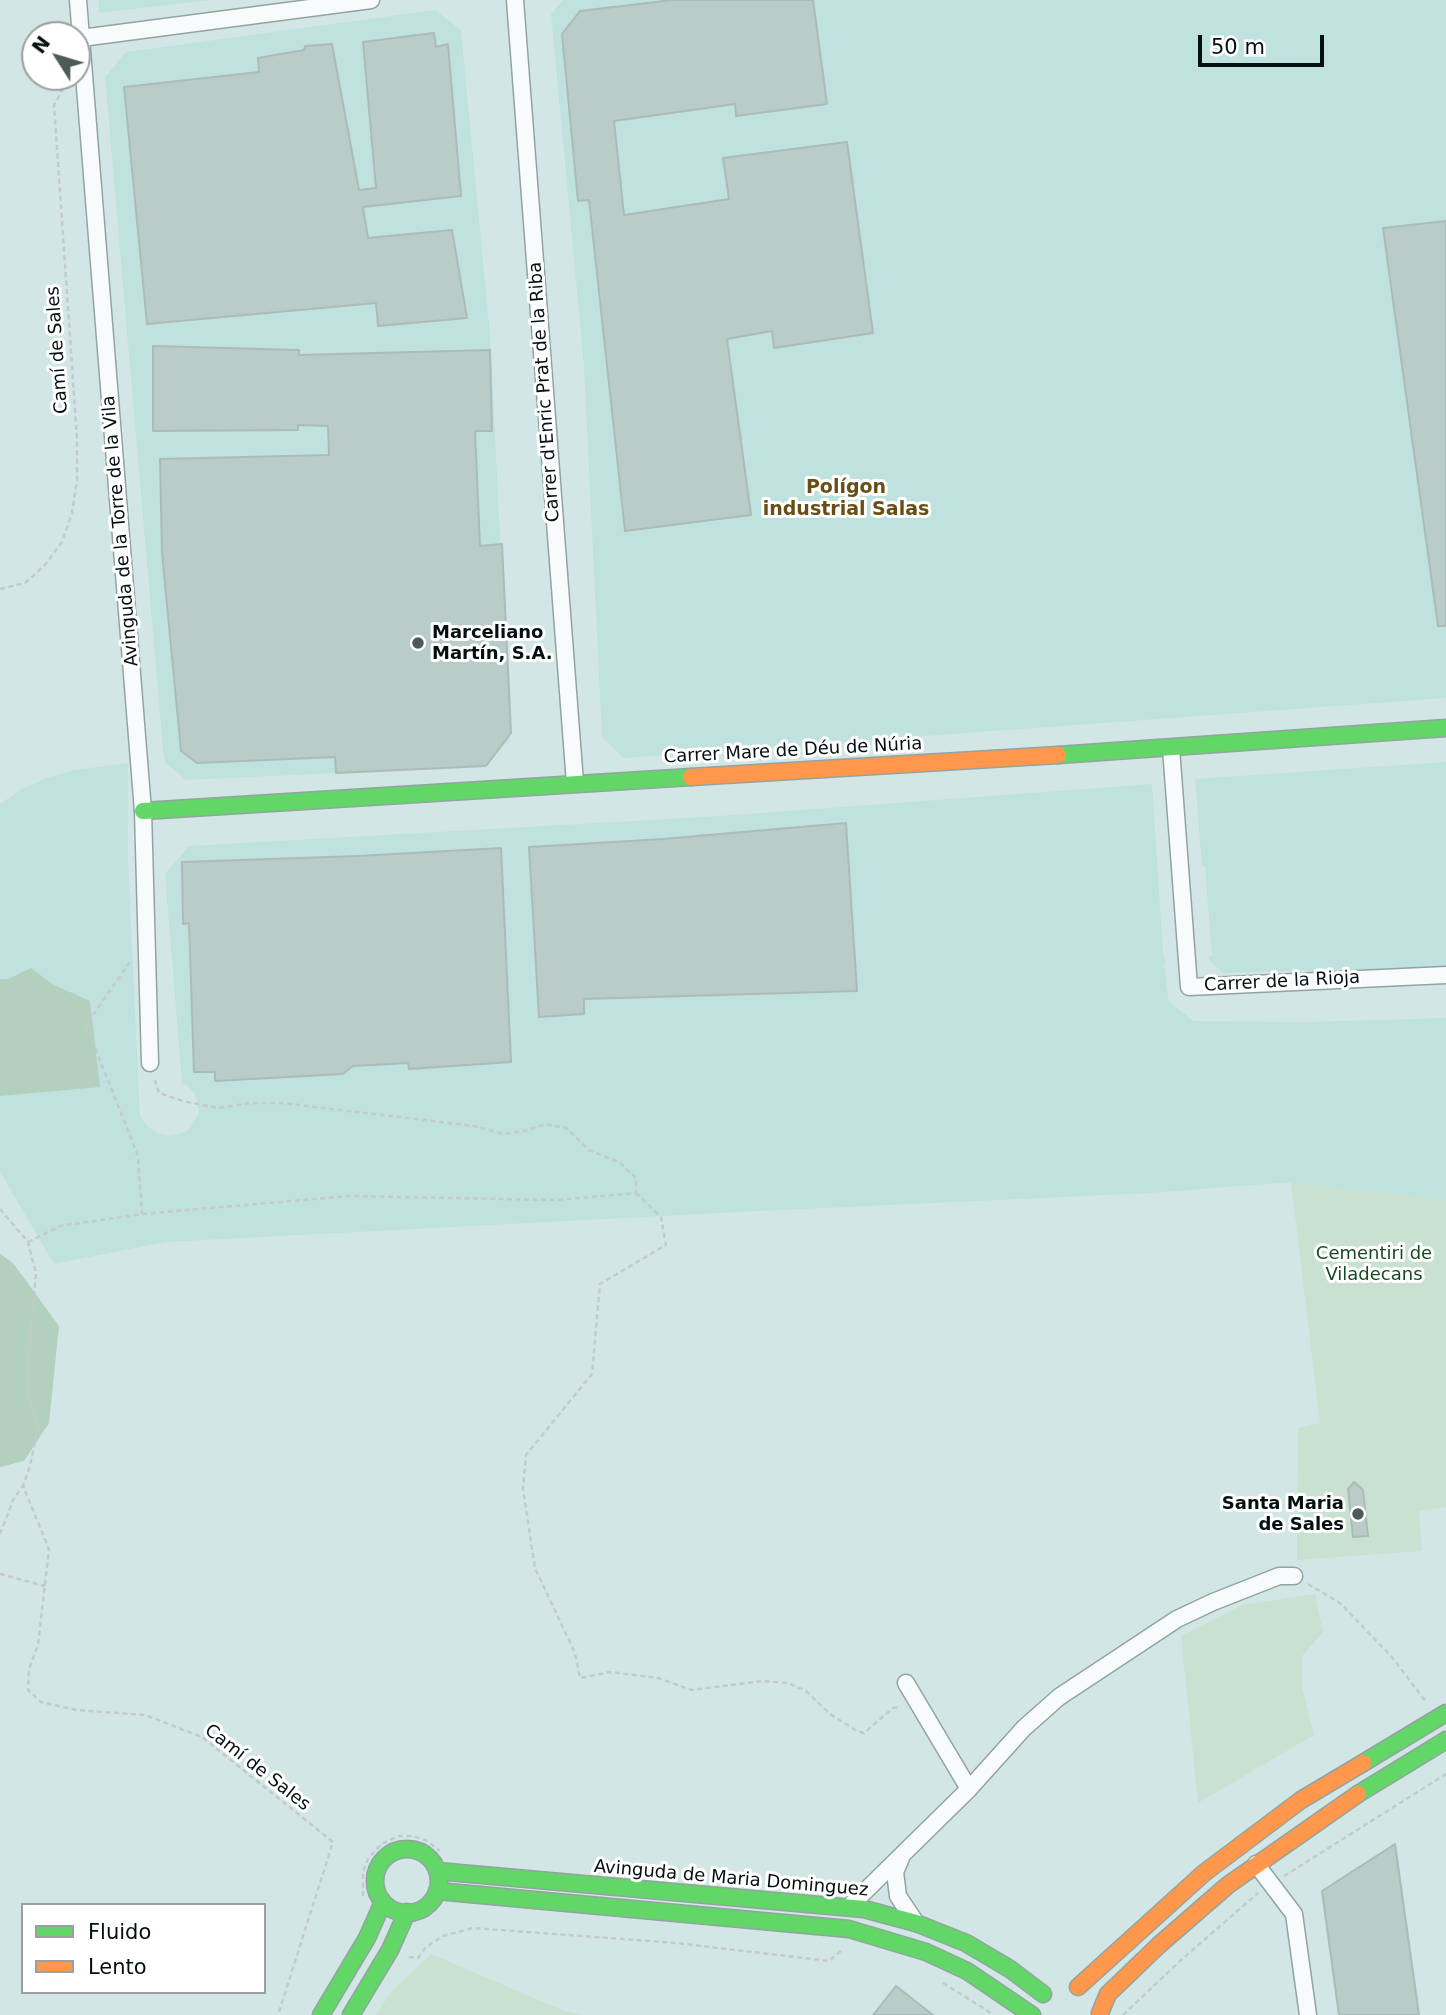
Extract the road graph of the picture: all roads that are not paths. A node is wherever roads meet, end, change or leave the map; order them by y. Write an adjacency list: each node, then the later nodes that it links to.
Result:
1 (78, 0): 4 (street, Avinguda de la Torre de la Vila)
2 (371, 0): 5 (street)
3 (515, 0): 9 (street, Carrer d'Enric Prat de la Riba)
4 (80, 21)
5 (91, 37)
6 (85, 91): 10 (street, Avinguda de la Torre de la Vila)
7 (1446, 728): 8 (street, Carrer Mare de Déu de Núria)
8 (1171, 748): 9 (street, Carrer Mare de Déu de Núria); 11 (street, Carrer de la Rioja)
9 (575, 783): 10 (street, Carrer Mare de Déu de Núria)
10 (143, 811): 12 (street, Avinguda de la Torre de la Vila)
11 (1446, 975)
12 (150, 1063)
13 (1294, 1576): 17 (street)
14 (906, 1683): 17 (street)
15 (1446, 1713): 26 (street)
16 (1446, 1740): 19 (street)
17 (969, 1789): 18 (street)
18 (902, 1854): 23 (street); 25 (street)
19 (1256, 1864): 28 (street); 32 (street)
20 (437, 1871): 21 (street); 22 (street); 23 (street, Avinguda de Maria Dominguez)
21 (437, 1891): 24 (street); 31 (street)
22 (383, 1902): 24 (street); 29 (street)
23 (849, 1907): 25 (street, Avinguda de Maria Dominguez)
24 (407, 1912): 30 (street)
25 (916, 1923): 27 (street, Avinguda de Maria Dominguez)
26 (1078, 1987): 27 (street); 28 (street)
27 (1043, 1994): 31 (street)
28 (1100, 2014)
29 (321, 2015)
30 (351, 2015)
31 (1032, 2015)
32 (1308, 2015)

